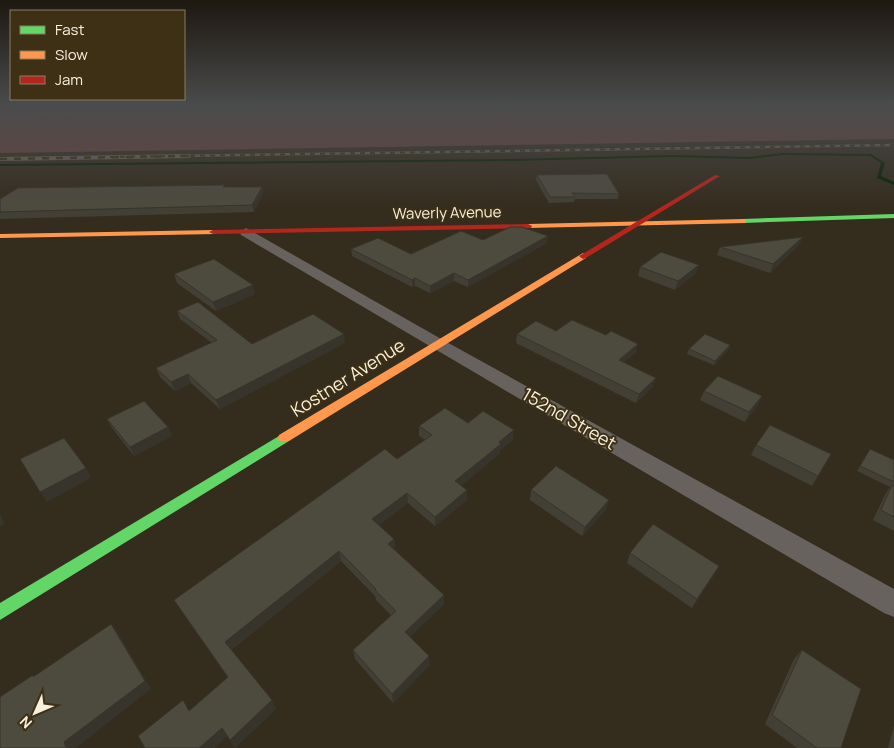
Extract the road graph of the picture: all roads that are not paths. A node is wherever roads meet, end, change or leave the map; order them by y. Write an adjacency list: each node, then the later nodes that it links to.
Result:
1 (717, 176): 3 (street, Kostner Avenue)
2 (894, 216): 3 (street, Waverly Avenue)
3 (636, 224): 4 (street, Waverly Avenue); 6 (street, Kostner Avenue)
4 (246, 232): 5 (street, Waverly Avenue); 6 (street, 152nd Street)
5 (0, 236)
6 (437, 344): 7 (street, 152nd Street); 8 (street, Kostner Avenue)
7 (894, 604)
8 (0, 612)

